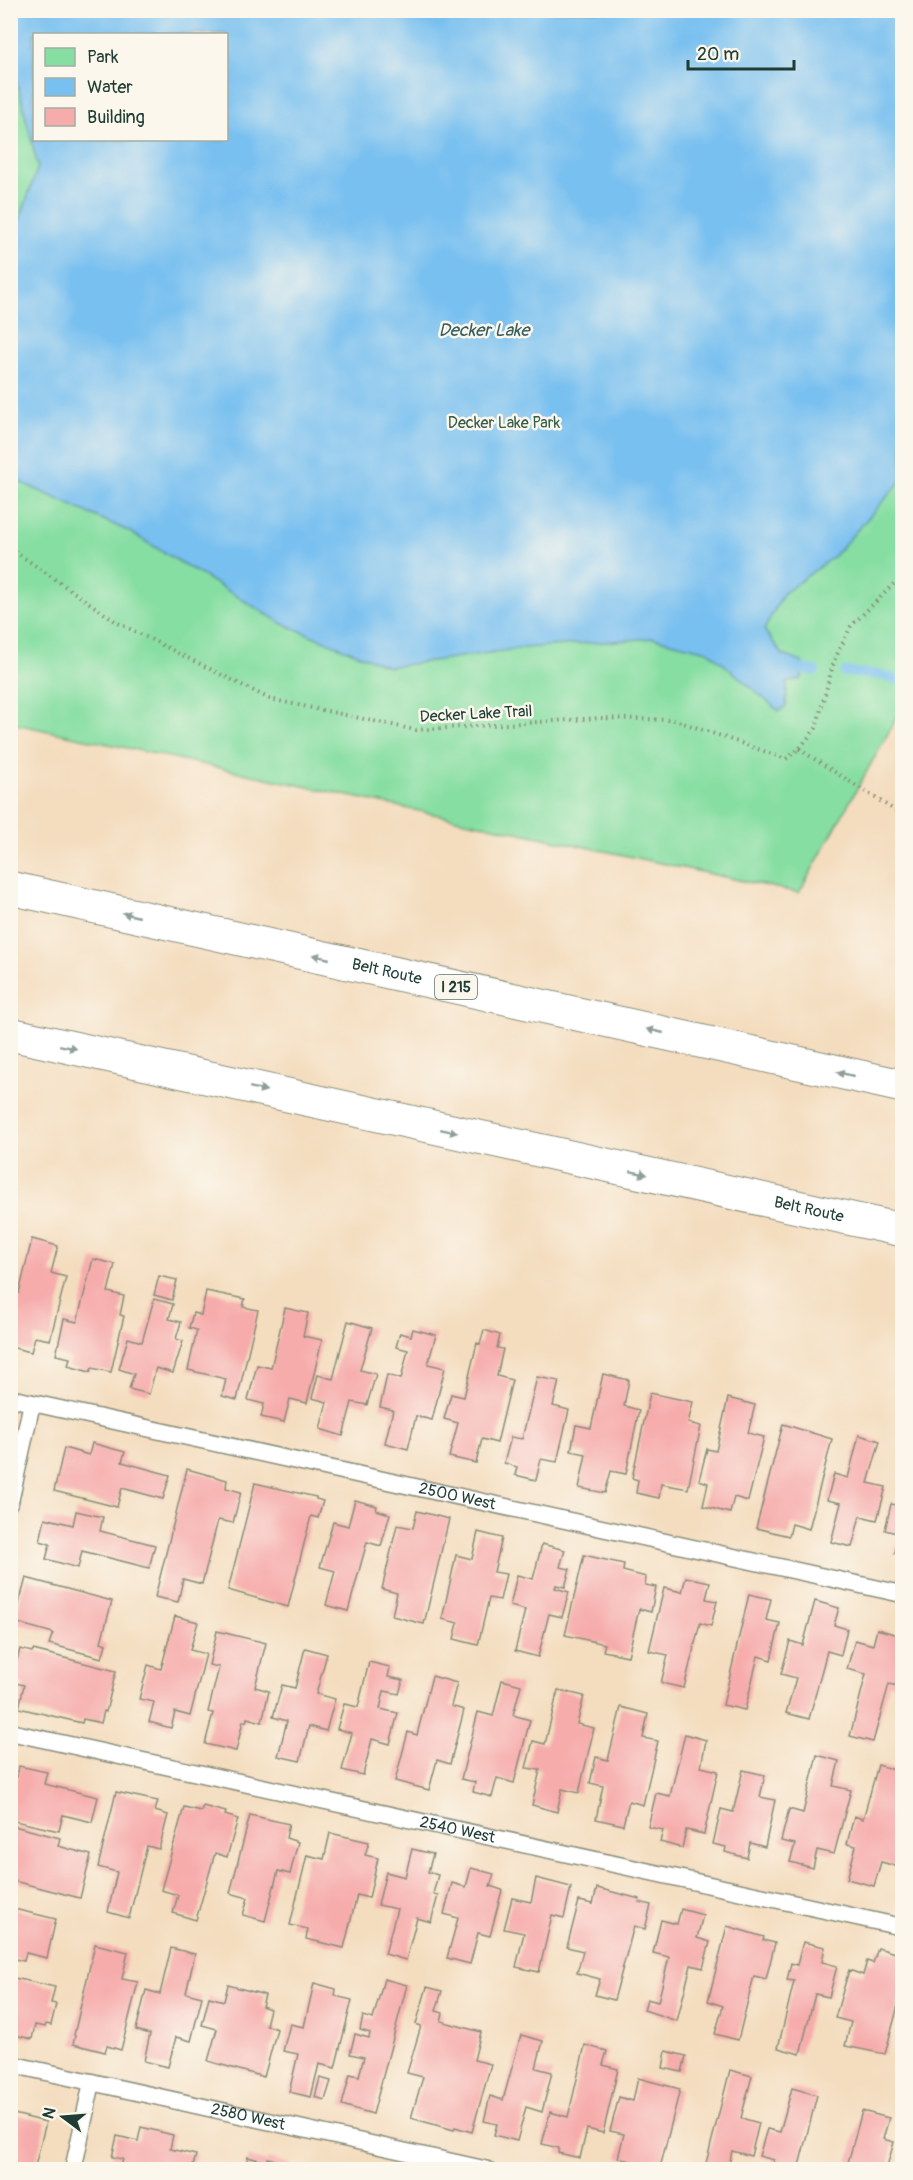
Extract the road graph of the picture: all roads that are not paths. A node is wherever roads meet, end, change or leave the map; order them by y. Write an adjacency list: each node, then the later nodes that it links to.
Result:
1 (10, 888): 3 (highway, Belt Route / I 215, one-way to 1)
2 (10, 1034): 4 (highway, Belt Route, one-way to 4)
3 (903, 1086)
4 (903, 1230)
5 (10, 1398): 6 (lane, 2500 West)
6 (32, 1403): 7 (lane); 8 (lane, 2500 West)
7 (10, 1503)
8 (903, 1594)
9 (10, 1732): 10 (lane, 2540 West)
10 (903, 1927)
11 (10, 2064): 12 (lane, 2580 West)
12 (92, 2082): 13 (lane); 14 (lane, 2580 West)
13 (73, 2169)
14 (488, 2169)

